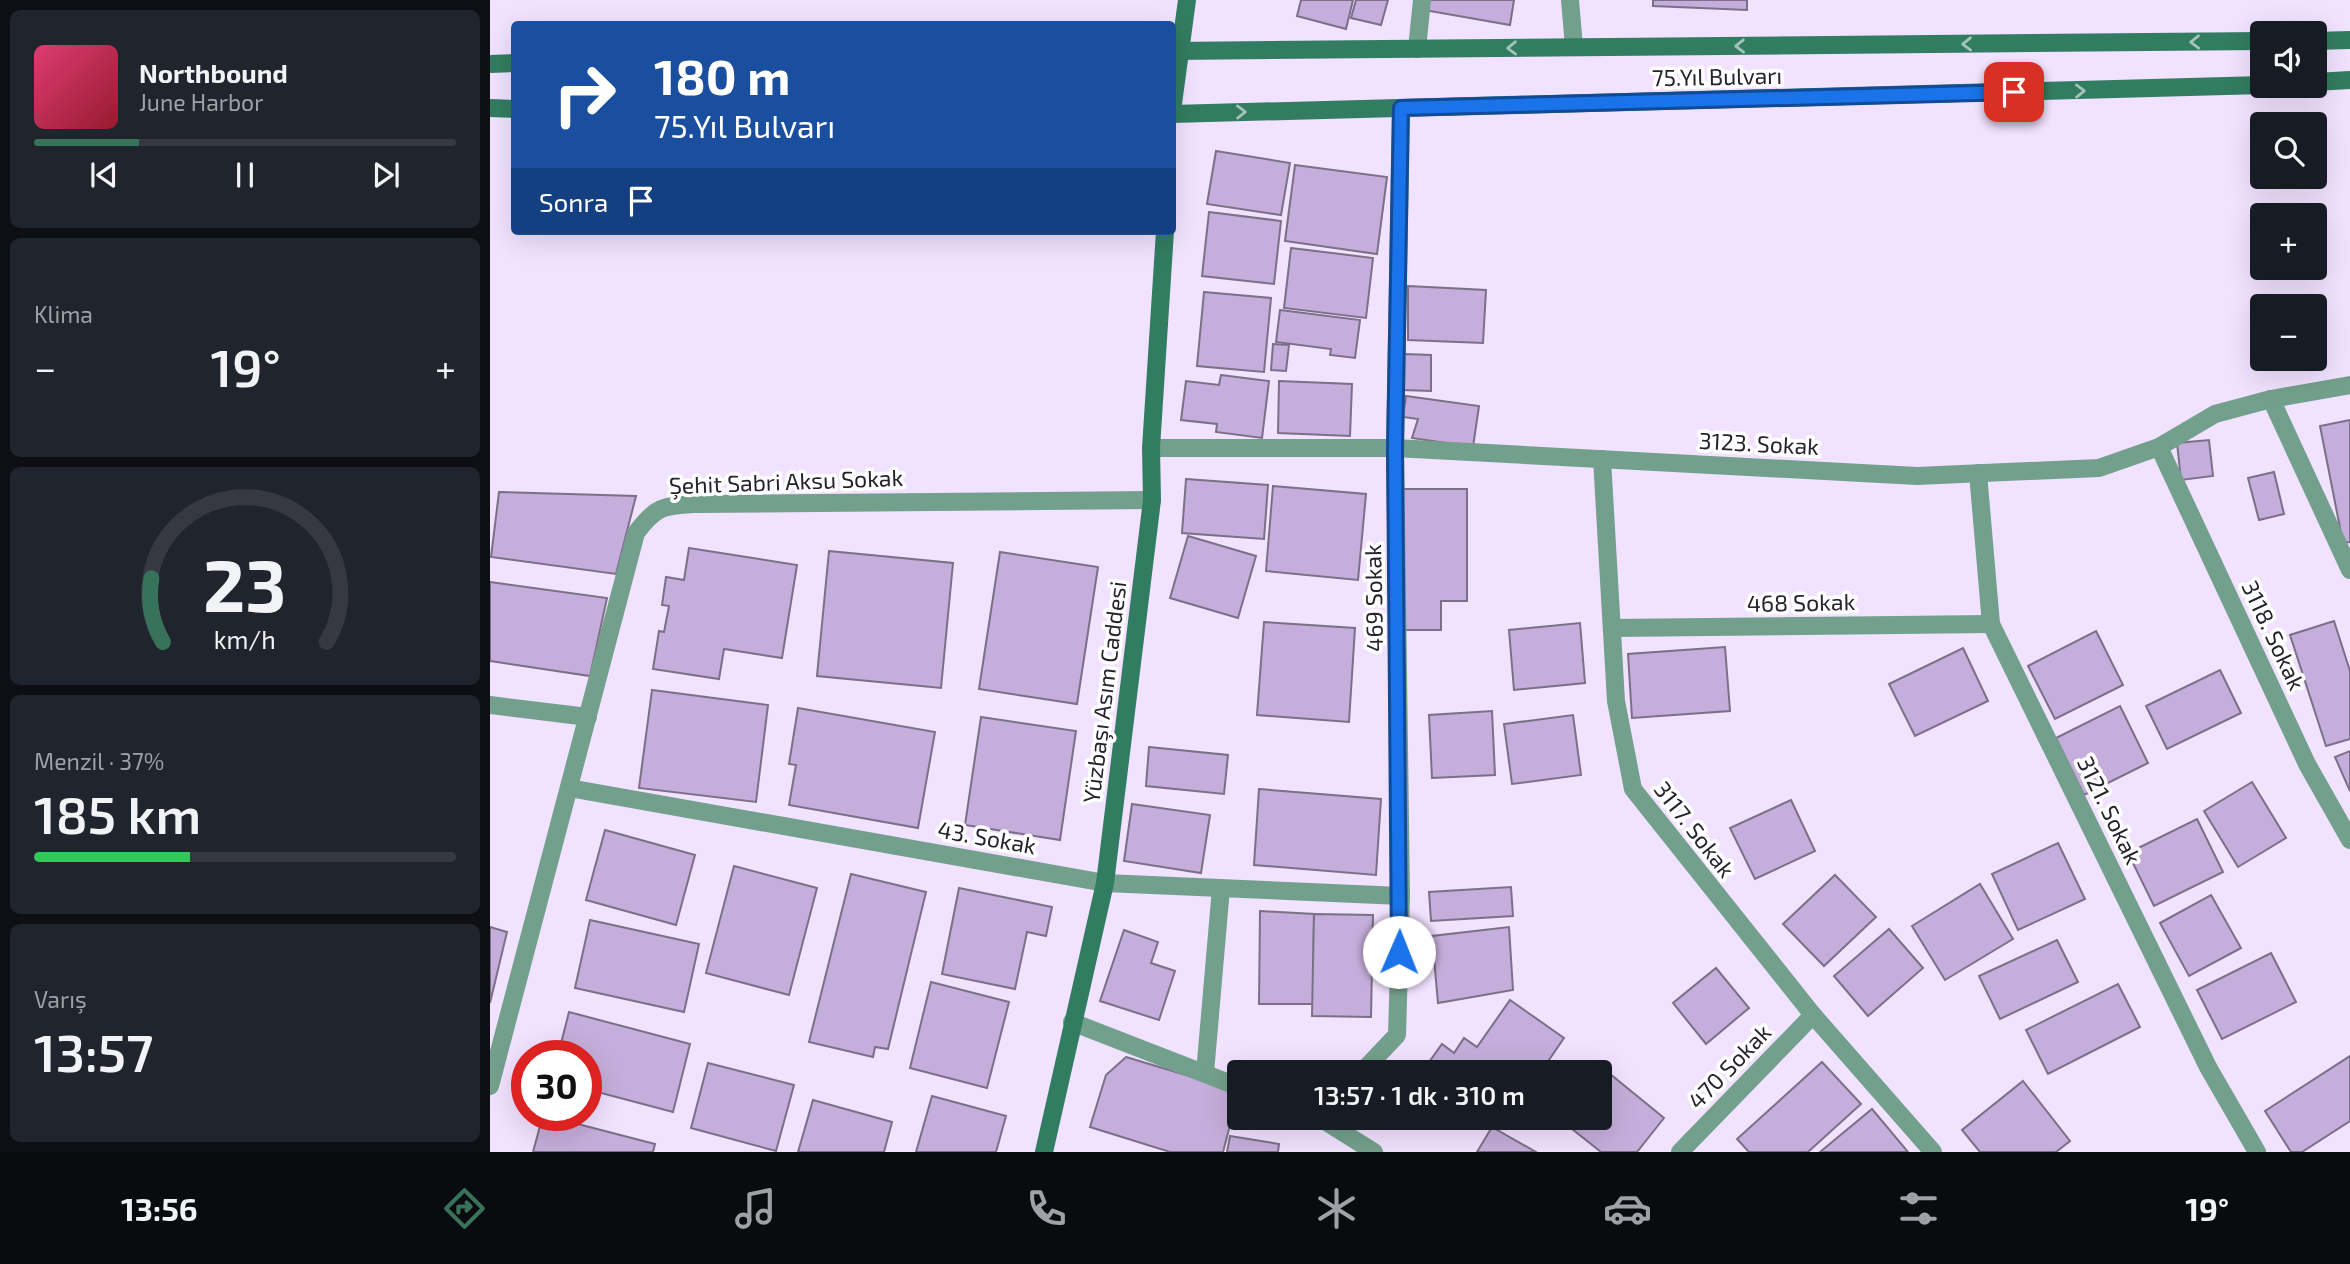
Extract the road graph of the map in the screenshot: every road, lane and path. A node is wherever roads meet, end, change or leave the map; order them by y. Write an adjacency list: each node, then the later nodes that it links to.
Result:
1 (1187, 0): 9 (main road)
2 (1422, 0): 8 (street)
3 (1570, 0): 7 (street)
4 (2350, 40): 6 (main road)
5 (2250, 41): 7 (main road, 75.Yıl Bulvarı, one-way to 7)
6 (2327, 41)
7 (1574, 47): 8 (main road, 75.Yıl Bulvarı, one-way to 8)
8 (1418, 49): 9 (main road, 75.Yıl Bulvarı)
9 (1176, 51)
10 (511, 63): 11 (main road)
11 (490, 64)
12 (2350, 80): 13 (main road)
13 (2327, 81)
14 (2250, 85): 17 (main road, 75.Yıl Bulvarı, one-way to 14)
15 (490, 108): 16 (main road)
16 (511, 108)
17 (1401, 108): 18 (main road, 75.Yıl Bulvarı, one-way to 17); 24 (street, 469 Sokak)
18 (1176, 113)
19 (1165, 235): 23 (main road, Yüzbaşı Asım Caddesi)
20 (2350, 386): 21 (street, 3123. Sokak)
21 (2271, 399): 22 (street, 3123. Sokak); 28 (street)
22 (2159, 447): 26 (street, 3123. Sokak); 34 (street, 3118. Sokak)
23 (1151, 448): 24 (street, 3123. Sokak); 27 (main road, Yüzbaşı Asım Caddesi)
24 (1395, 448): 25 (street, 3123. Sokak); 37 (street, 469 Sokak)
25 (1602, 459): 26 (street, 3123. Sokak); 30 (street, 3117. Sokak)
26 (1978, 473): 29 (street, 3121. Sokak)
27 (1152, 500): 32 (street, Şehit Sabri Aksu Sokak); 35 (main road, Yüzbaşı Asım Caddesi)
28 (2350, 570)
29 (1992, 624): 30 (street, 468 Sokak); 49 (street, 3121. Sokak)
30 (1612, 628): 38 (street, 3117. Sokak)
31 (490, 705): 32 (street)
32 (588, 717): 33 (street)
33 (569, 788): 35 (street, 43. Sokak); 43 (street)
34 (2350, 841)
35 (1105, 883): 36 (street, 43. Sokak); 39 (main road, Yüzbaşı Asım Caddesi)
36 (1221, 888): 37 (street, 43. Sokak); 41 (street)
37 (1401, 896): 40 (street, 469 Sokak)
38 (1813, 1015): 47 (street, 470 Sokak); 48 (street, 3117. Sokak)
39 (1072, 1022): 41 (street); 45 (main road, Yüzbaşı Asım Caddesi)
40 (1374, 1060)
41 (1205, 1073): 42 (street)
42 (1227, 1082)
43 (490, 1086)
44 (1339, 1130): 46 (street)
45 (1044, 1152)
46 (1374, 1152)
47 (1680, 1152)
48 (1933, 1152)
49 (2257, 1152)

